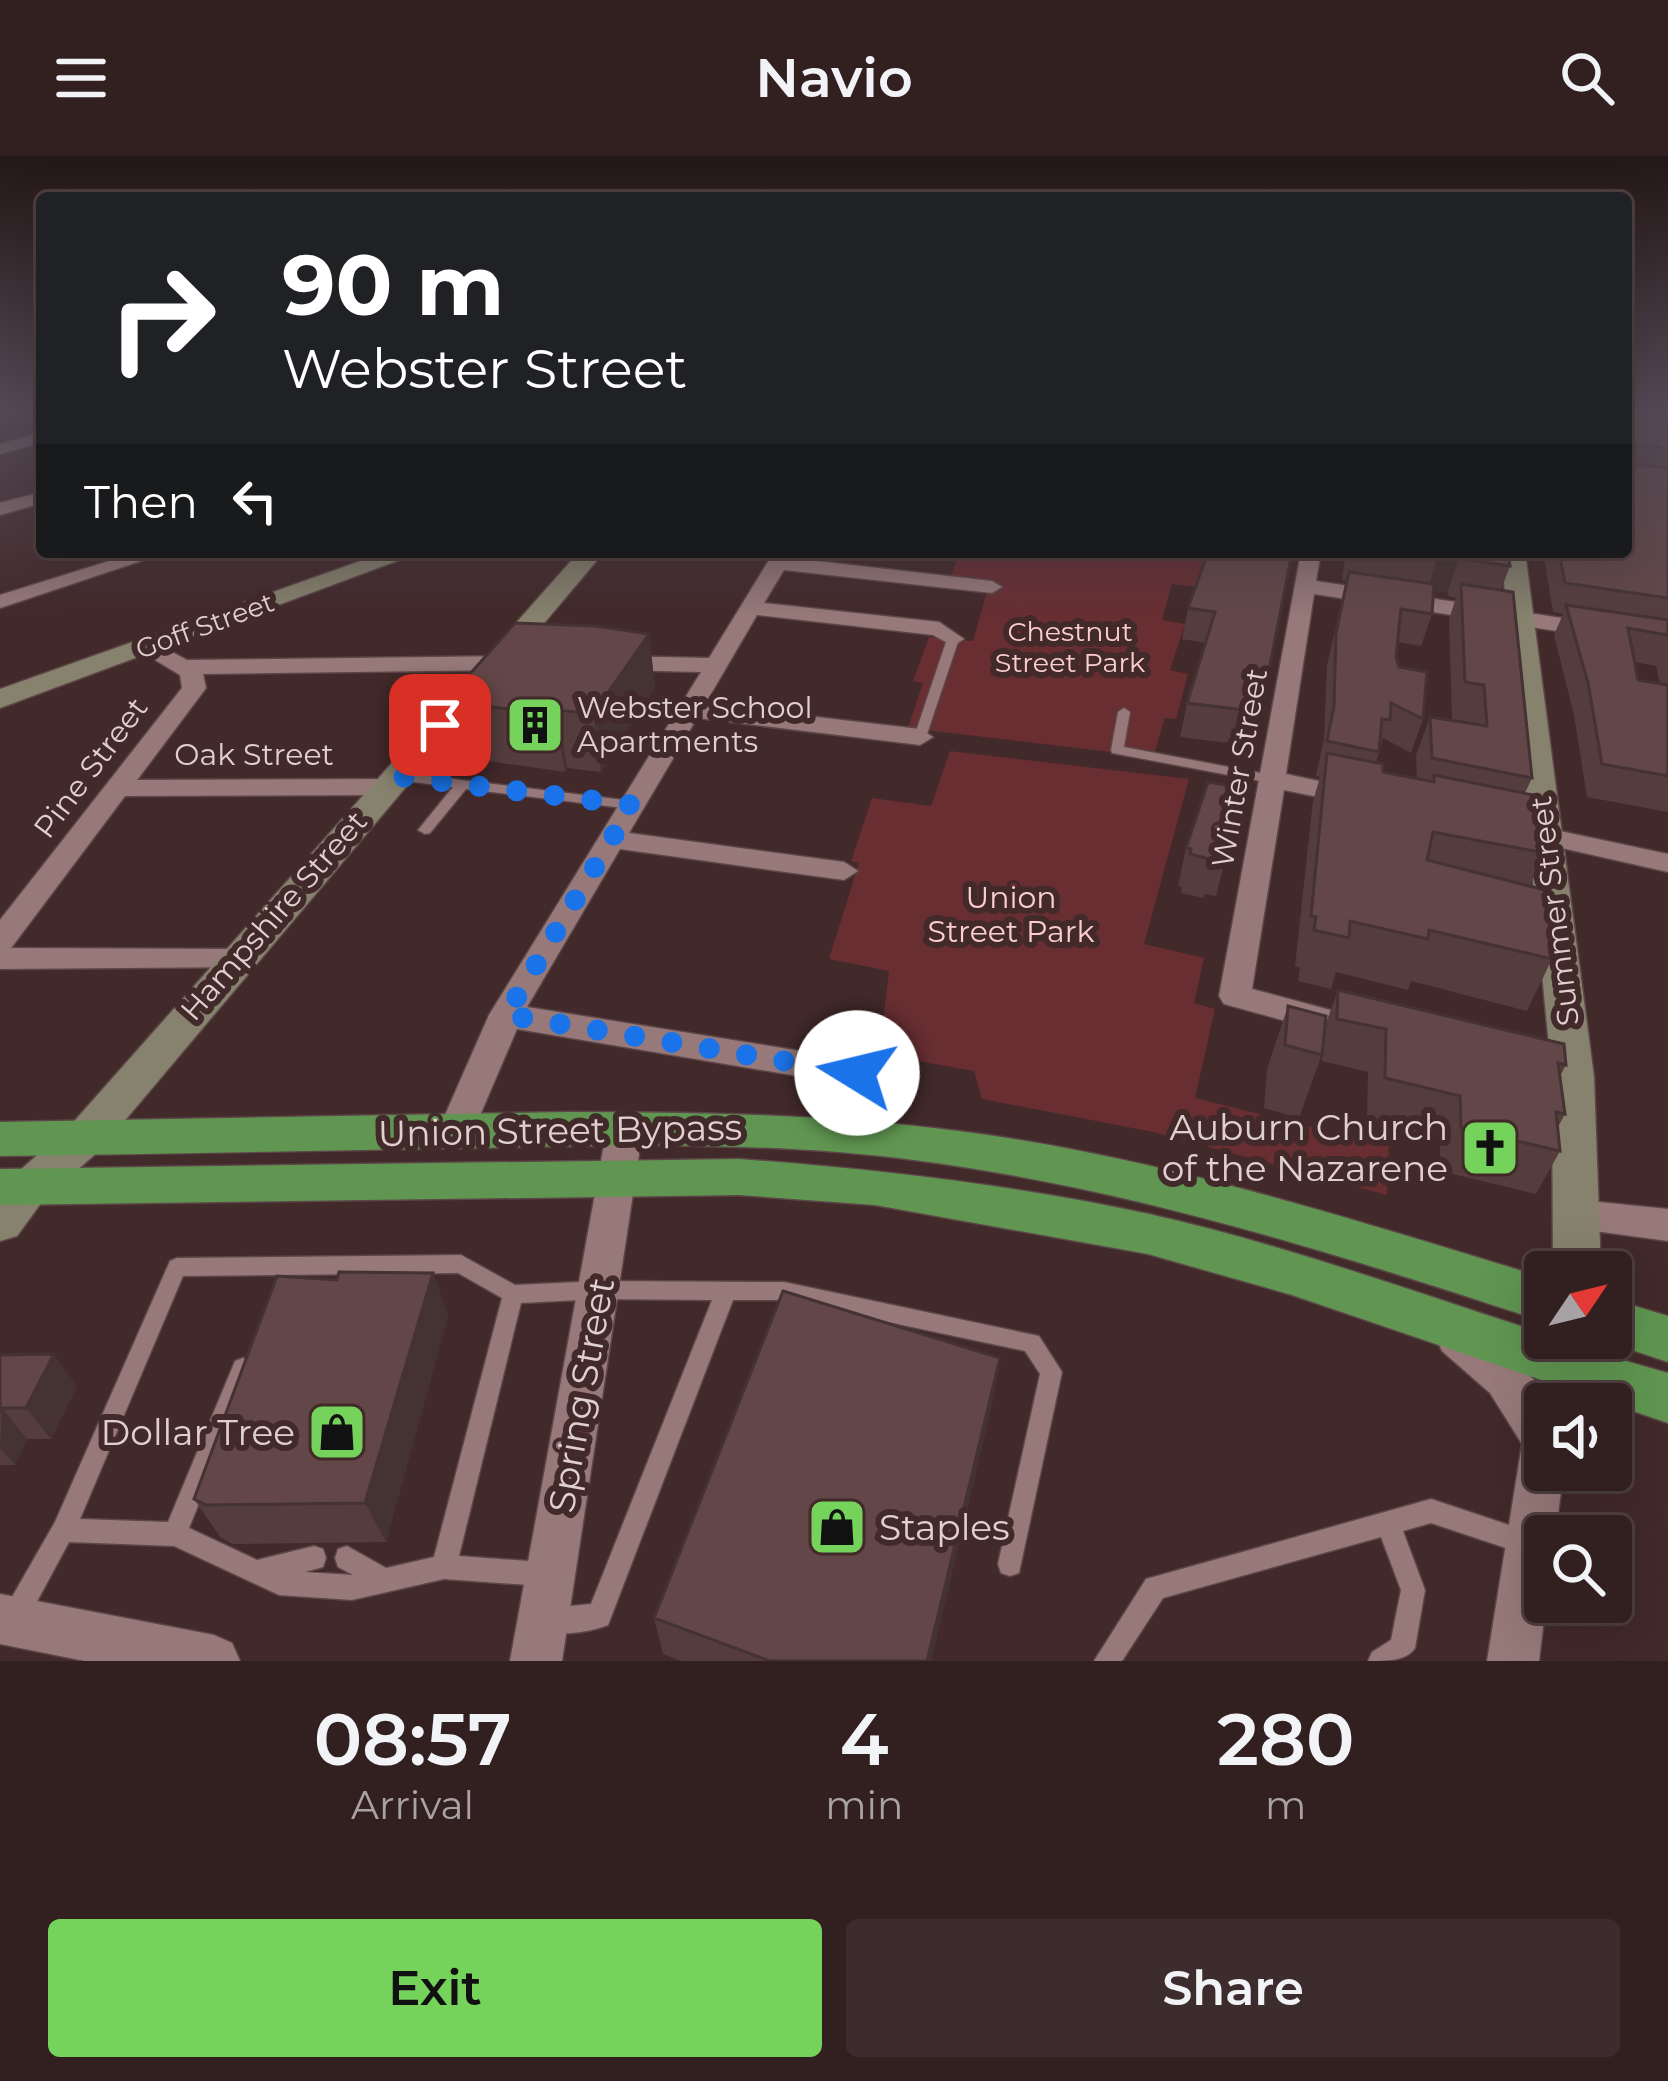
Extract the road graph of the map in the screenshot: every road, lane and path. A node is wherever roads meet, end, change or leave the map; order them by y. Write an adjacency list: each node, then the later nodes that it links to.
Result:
1 (36, 499): 2 (street)
2 (0, 509)
3 (139, 558): 11 (street)
4 (386, 558): 16 (street, Goff Street)
5 (587, 558): 17 (street, Hampshire Street)
6 (781, 558): 10 (street); 12 (street)
7 (1310, 558): 9 (street, Winter Street)
8 (1514, 558): 13 (street, Summer Street)
9 (1305, 586): 13 (street); 26 (street, Winter Street)
10 (992, 587)
11 (0, 602)
12 (754, 608): 14 (street); 20 (street)
13 (1519, 618): 15 (street); 34 (street, Summer Street)
14 (953, 639): 25 (lane)
15 (1668, 641)
16 (148, 646): 21 (street); 22 (street, Goff Street)
17 (496, 663): 18 (street); 21 (street); 27 (street, Hampshire Street)
18 (537, 663)
19 (599, 663): 20 (street)
20 (718, 665): 23 (street)
21 (183, 667): 29 (street, Pine Street)
22 (0, 699)
23 (690, 710): 25 (street); 31 (street)
24 (1124, 712): 26 (lane)
25 (920, 737)
26 (1271, 779): 30 (street); 42 (street, Winter Street)
27 (391, 782): 28 (lane); 29 (street, Oak Street); 40 (street, Hampshire Street)
28 (462, 784): 31 (lane); 33 (lane)
29 (121, 788): 38 (street, Pine Street)
30 (1384, 802)
31 (632, 805): 35 (street)
32 (1497, 826): 34 (street)
33 (425, 830)
34 (1547, 836): 36 (street); 50 (street, Summer Street)
35 (612, 839): 37 (street); 41 (street)
36 (1668, 863)
37 (844, 871)
38 (0, 941)
39 (0, 958): 40 (street)
40 (235, 960): 46 (street, Hampshire Street)
41 (506, 1015): 43 (street); 45 (street)
42 (1364, 1028)
43 (857, 1073)
44 (625, 1128): 45 (highway, Union Street Bypass); 48 (street, Spring Street); 56 (highway, Union Street Bypass)
45 (456, 1131): 46 (highway, Union Street Bypass)
46 (86, 1138): 47 (highway, Union Street Bypass); 49 (street, Hampshire Street)
47 (0, 1139)
48 (618, 1178): 49 (highway, Union Street Bypass); 53 (street, Spring Street); 57 (highway, Union Street Bypass)
49 (9, 1198)
50 (1580, 1216): 51 (street); 52 (street, Summer Street)
51 (1668, 1225)
52 (1578, 1251)
53 (599, 1289): 54 (lane); 55 (lane); 72 (street, Spring Street)
54 (726, 1291): 69 (lane); 76 (lane)
55 (513, 1294): 64 (lane); 70 (lane)
56 (1524, 1294)
57 (1438, 1323): 61 (highway, Union Street Bypass); 62 (street)
58 (1632, 1328): 59 (highway)
59 (1668, 1339)
60 (252, 1348): 65 (lane)
61 (1654, 1394)
62 (1524, 1408)
63 (1388, 1523): 66 (lane); 78 (lane); 79 (lane)
64 (63, 1530): 65 (lane); 75 (lane)
65 (175, 1534): 71 (lane)
66 (1524, 1542)
67 (314, 1558): 71 (lane)
68 (347, 1558): 73 (lane)
69 (1010, 1564)
70 (444, 1567): 72 (lane); 73 (lane)
71 (258, 1571): 73 (lane)
72 (551, 1575): 76 (street, Spring Street)
73 (380, 1578)
74 (1524, 1585): 80 (street)
75 (7, 1620): 77 (street)
76 (539, 1642)
77 (214, 1661)
78 (1107, 1661)
79 (1381, 1661)
80 (1513, 1661)

